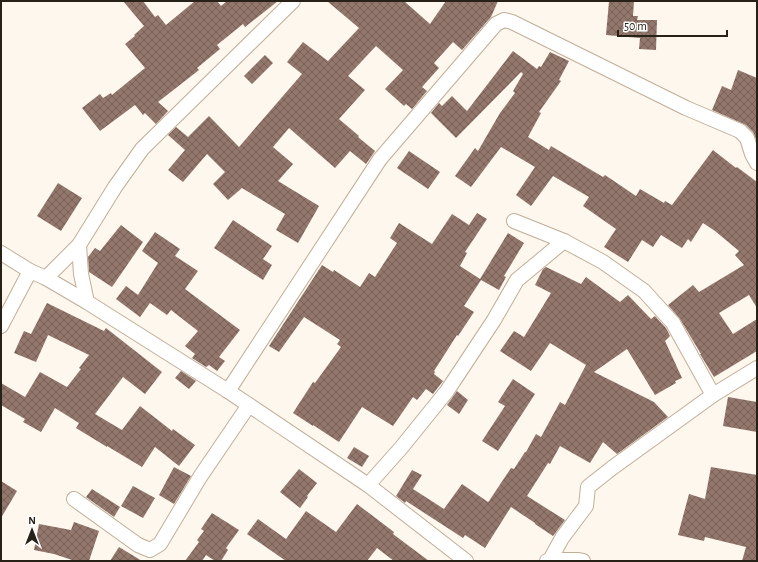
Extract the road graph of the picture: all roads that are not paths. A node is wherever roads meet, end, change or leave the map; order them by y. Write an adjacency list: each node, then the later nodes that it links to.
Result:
1 (293, 1): 5 (street)
2 (757, 163): 12 (street)
3 (514, 221): 4 (street)
4 (564, 241): 13 (street); 15 (street)
5 (79, 245): 8 (street); 9 (street)
6 (1, 253): 7 (street)
7 (30, 271): 8 (street); 10 (street)
8 (46, 278): 9 (street)
9 (87, 302): 12 (street)
10 (1, 326)
11 (757, 368): 13 (street)
12 (228, 391): 14 (street)
13 (713, 396): 17 (street)
14 (249, 405): 15 (street); 16 (street)
15 (368, 485): 20 (street)
16 (74, 499)
17 (562, 538): 18 (street); 19 (street)
18 (549, 560): 19 (street)
19 (580, 560)
20 (466, 561)

